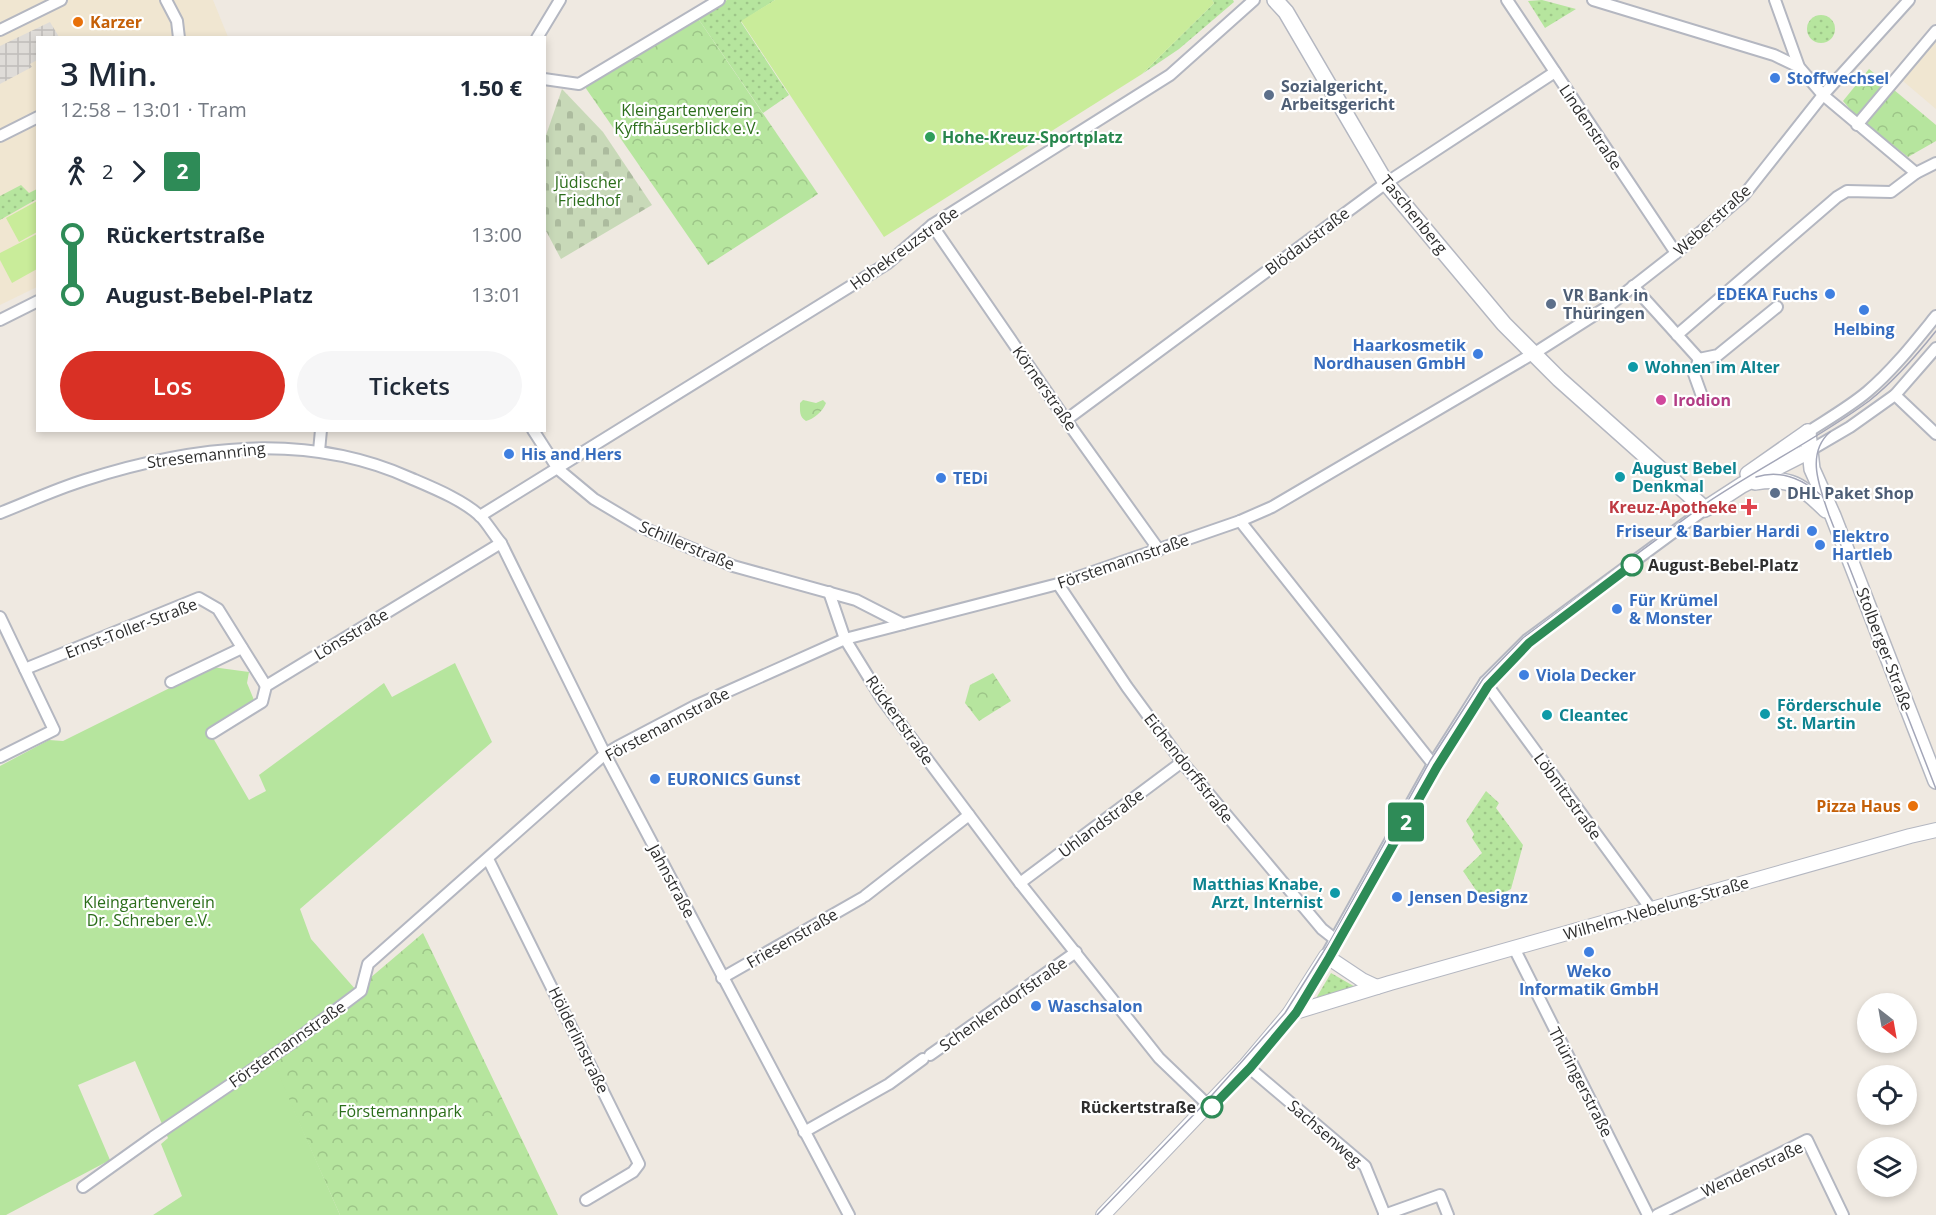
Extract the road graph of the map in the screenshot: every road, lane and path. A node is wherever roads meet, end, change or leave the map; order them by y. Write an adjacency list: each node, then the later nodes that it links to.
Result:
1 (61, 0): 11 (street)
2 (166, 0): 13 (street)
3 (560, 0): 14 (street)
4 (719, 0): 17 (street)
5 (1254, 0): 25 (street, Hohekreuzstraße)
6 (1275, 0): 24 (main road, Taschenberg)
7 (1507, 0): 16 (street, Lindenstraße)
8 (1593, 0): 15 (street)
9 (1775, 0): 15 (street)
10 (1909, 0): 18 (street, Weberstraße)
11 (0, 30)
12 (1936, 31): 20 (street)
13 (179, 36)
14 (538, 36)
15 (1798, 67): 18 (street)
16 (1555, 72): 24 (street, Blödaustraße); 26 (street, Lindenstraße)
17 (546, 79)
18 (1823, 95): 20 (street); 26 (street, Weberstraße)
19 (36, 118): 21 (street)
20 (1857, 125): 23 (street)
21 (0, 136)
22 (1936, 163): 23 (street)
23 (1917, 173): 33 (street)
24 (1386, 183): 35 (main road, Taschenberg); 39 (street, Blödaustraße)
25 (932, 225): 39 (street, Körnerstraße); 46 (street, Hohekreuzstraße)
26 (1676, 253): 27 (street, Weberstraße)
27 (1633, 286): 33 (street); 35 (street, Weberstraße)
28 (36, 303): 32 (street)
29 (0, 307): 32 (street)
30 (1777, 307): 36 (street)
31 (1936, 316): 42 (street)
32 (3, 319)
33 (1677, 335): 36 (street)
34 (1936, 348): 37 (street)
35 (1532, 354): 48 (main road); 52 (street)
36 (1699, 359): 38 (street)
37 (1895, 395): 43 (street); 45 (street)
38 (1703, 399)
39 (1066, 420): 54 (street, Körnerstraße)
40 (321, 432): 44 (street)
41 (534, 432): 46 (street, Schillerstraße)
42 (1809, 432): 45 (main road, Stolberger Straße); 47 (main road)
43 (1936, 434)
44 (319, 451): 49 (street, Stresemannring); 50 (street, Stresemannring)
45 (1809, 451): 47 (main road); 51 (main road, Stolberger Straße)
46 (558, 469): 50 (street, Hohekreuzstraße); 56 (street, Schillerstraße)
47 (1743, 484): 48 (main road); 51 (main road, Stolberger Straße)
48 (1705, 509): 63 (street)
49 (0, 513)
50 (480, 516): 53 (street, Stresemannring)
51 (1833, 516): 66 (main road, Stolberger Straße)
52 (1240, 521): 54 (street, Förstemannstraße); 70 (street)
53 (501, 543): 64 (street, Lönsstraße); 67 (street, Jahnstraße)
54 (1159, 550): 55 (street, Förstemannstraße)
55 (1058, 584): 58 (street, Förstemannstraße); 69 (street, Eichendorffstraße)
56 (829, 592): 58 (street, Schillerstraße); 59 (street)
57 (0, 617): 61 (street)
58 (903, 624): 59 (street, Förstemannstraße)
59 (845, 639): 67 (street, Förstemannstraße); 72 (street, Rückertstraße)
60 (242, 648): 61 (street, Ernst-Toller-Straße); 62 (street); 64 (street, Ernst-Toller-Straße)
61 (25, 669): 68 (street)
62 (171, 682)
63 (1485, 682): 70 (street); 76 (street, Löbnitzstraße)
64 (266, 686): 65 (street, Lönsstraße)
65 (212, 733)
66 (1931, 751): 71 (main road, Stolberger Straße)
67 (605, 754): 74 (street, Förstemannstraße); 81 (street, Jahnstraße)
68 (0, 757)
69 (1182, 762): 75 (street, Uhlandstraße); 77 (street, Eichendorffstraße)
70 (1433, 764): 77 (street)
71 (1936, 781)
72 (969, 815): 75 (street, Rückertstraße); 81 (street, Friesenstraße)
73 (1936, 830): 76 (street, Wilhelm-Nebelung-Straße)
74 (488, 859): 87 (street, Förstemannstraße); 88 (street, Hölderlinstraße)
75 (1020, 883): 79 (street, Rückertstraße)
76 (1651, 909): 78 (street, Wilhelm-Nebelung-Straße)
77 (1336, 940): 80 (street)
78 (1514, 948): 82 (street, Wilhelm-Nebelung-Straße); 93 (street, Thüringerstraße)
79 (1076, 952): 85 (street, Rückertstraße); 86 (street, Schenkendorfstraße)
80 (1326, 956): 82 (street); 83 (street)
81 (722, 978): 86 (street, Jahnstraße)
82 (1377, 987): 83 (street, Wilhelm-Nebelung-Straße)
83 (1289, 1014): 84 (street)
84 (1246, 1065): 85 (street); 91 (street, Sachsenweg)
85 (1208, 1105): 89 (street)
86 (804, 1132): 90 (street, Jahnstraße)
87 (83, 1187)
88 (586, 1200)
89 (1105, 1214)
90 (849, 1215)
91 (1385, 1215): 92 (street)
92 (1448, 1215)
93 (1648, 1215)
94 (1657, 1215): 95 (street, Wendenstraße)
95 (1844, 1215)

